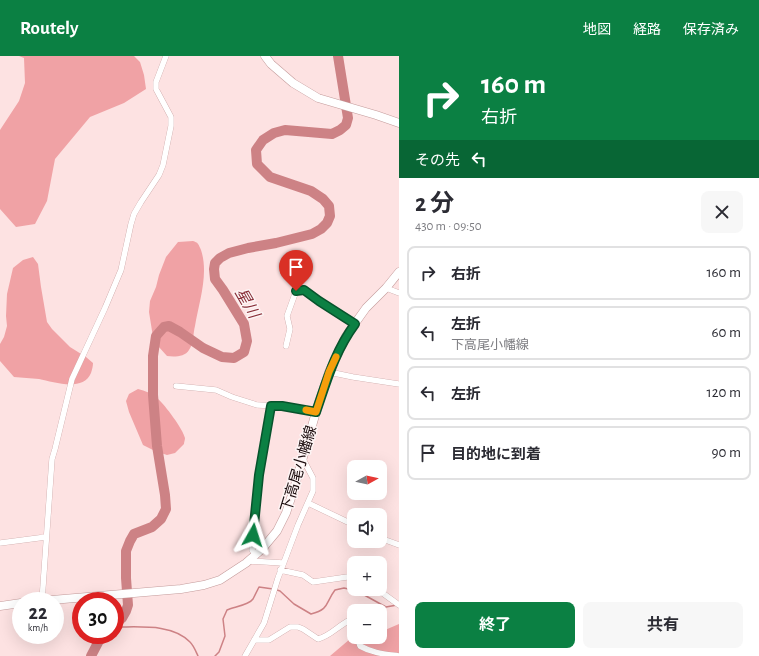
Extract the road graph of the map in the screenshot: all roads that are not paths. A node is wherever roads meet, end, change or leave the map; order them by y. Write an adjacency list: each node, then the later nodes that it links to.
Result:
1 (166, 56): 17 (street)
2 (265, 56): 3 (main road)
3 (399, 123)
4 (399, 272): 5 (main road, 下高尾小幡線)
5 (386, 288): 6 (street); 7 (main road, 下高尾小幡線)
6 (399, 293)
7 (355, 324): 8 (street); 9 (main road, 下高尾小幡線)
8 (286, 346)
9 (329, 372): 10 (street); 13 (main road, 下高尾小幡線)
10 (399, 384)
11 (176, 386): 12 (street)
12 (271, 406): 13 (street); 21 (street)
13 (316, 412): 14 (main road, 下高尾小幡線)
14 (303, 459): 15 (street); 21 (main road, 下高尾小幡線)
15 (308, 503): 16 (street); 23 (street)
16 (347, 522)
17 (46, 537): 19 (street); 26 (street)
18 (387, 541): 20 (street)
19 (0, 543)
20 (399, 545)
21 (256, 554): 22 (main road, 下高尾小幡線)
22 (249, 561): 23 (street); 28 (main road, 下高尾小幡線)
23 (283, 562): 24 (street)
24 (280, 570): 25 (street); 33 (street)
25 (347, 577)
26 (42, 592)
27 (387, 596): 30 (street)
28 (64, 599)
29 (12, 604): 31 (main road)
30 (399, 605)
31 (0, 606)
32 (347, 622): 33 (street)
33 (254, 640): 35 (street)
34 (359, 644): 36 (street)
35 (245, 656)
36 (399, 656)

